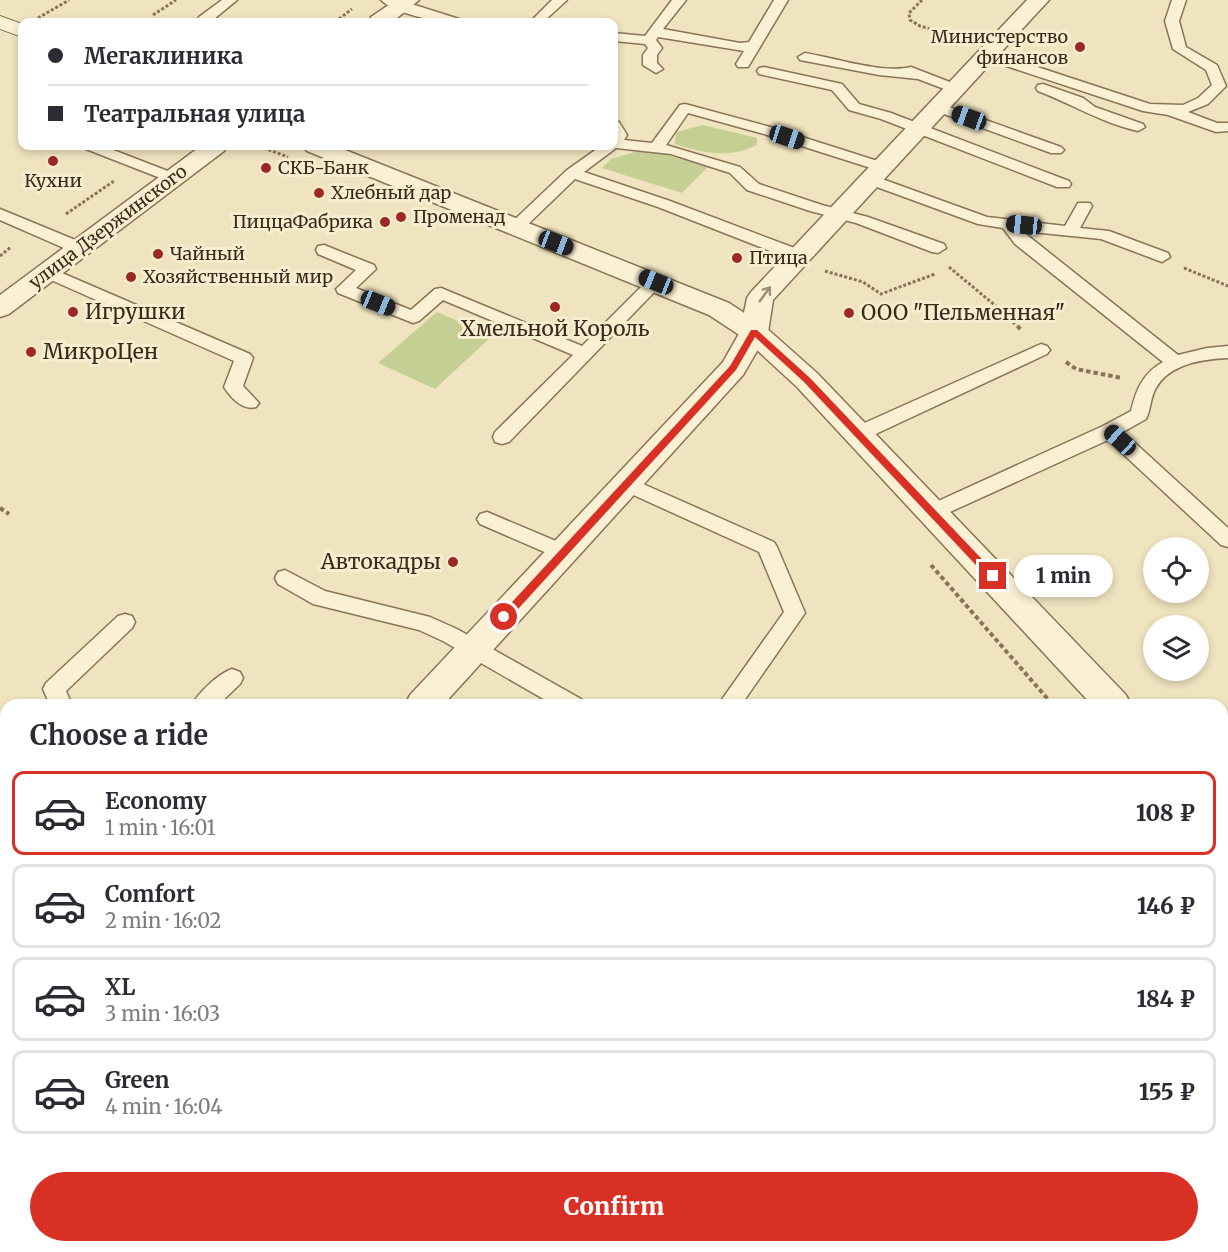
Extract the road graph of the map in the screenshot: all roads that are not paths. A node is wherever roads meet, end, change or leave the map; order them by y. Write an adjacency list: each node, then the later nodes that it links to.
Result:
1 (230, 0): 8 (lane)
2 (560, 0): 11 (lane)
3 (679, 0): 14 (lane)
4 (781, 0): 16 (lane)
5 (1039, 0): 17 (street)
6 (1179, 0): 24 (lane)
7 (400, 2): 9 (street); 10 (lane)
8 (207, 18)
9 (383, 18)
10 (443, 18)
11 (540, 18)
12 (0, 22): 13 (street)
13 (18, 29)
14 (652, 36): 15 (lane); 16 (lane); 21 (lane)
15 (618, 37)
16 (755, 45): 20 (lane)
17 (974, 52): 25 (street); 26 (lane); 27 (lane)
18 (851, 54): 23 (lane)
19 (805, 57): 23 (lane)
20 (743, 64)
21 (656, 69)
22 (764, 71): 29 (lane)
23 (922, 75): 25 (lane)
24 (1223, 87): 26 (lane)
25 (946, 98): 29 (street); 36 (lane)
26 (1174, 112): 28 (lane)
27 (1138, 127)
28 (1228, 127)
29 (917, 130): 38 (street); 40 (lane)
30 (618, 143): 31 (lane)
31 (656, 148): 38 (lane); 42 (lane)
32 (101, 150): 39 (lane)
33 (211, 150): 39 (street, улица Дзержинского)
34 (325, 150): 45 (street)
35 (604, 150): 37 (lane)
36 (1056, 150)
37 (572, 173): 45 (lane); 51 (lane)
38 (876, 173): 42 (street); 44 (lane)
39 (173, 178): 47 (street, улица Дзержинского)
40 (1064, 184)
41 (1084, 206): 46 (lane)
42 (839, 213): 48 (lane); 51 (street)
43 (0, 214): 47 (lane)
44 (1007, 223): 46 (lane); 59 (lane)
45 (516, 227): 53 (street)
46 (1070, 232): 50 (lane)
47 (79, 248): 52 (street, улица Дзержинского)
48 (938, 248)
49 (324, 250): 58 (lane)
50 (1162, 257)
51 (808, 263): 55 (street, one-way to 51)
52 (48, 272): 54 (street, улица Дзержинского); 60 (lane)
53 (656, 282): 55 (street); 58 (lane)
54 (0, 308)
55 (754, 332): 62 (street); 64 (street)
56 (1041, 350): 62 (lane)
57 (1228, 351): 59 (lane)
58 (584, 353): 63 (lane)
59 (1175, 362): 61 (lane)
60 (250, 403)
61 (1110, 431): 65 (lane); 67 (lane)
62 (858, 434): 65 (street)
63 (502, 437)
64 (626, 483): 68 (street); 77 (lane)
65 (932, 512): 78 (street)
66 (487, 519): 68 (lane)
67 (1228, 540)
68 (563, 552): 71 (street)
69 (285, 578): 71 (lane)
70 (125, 622): 73 (lane)
71 (475, 649): 75 (street); 76 (lane)
72 (232, 678): 74 (lane)
73 (59, 699)
74 (209, 699)
75 (428, 699)
76 (562, 699)
77 (733, 699)
78 (1108, 699)

